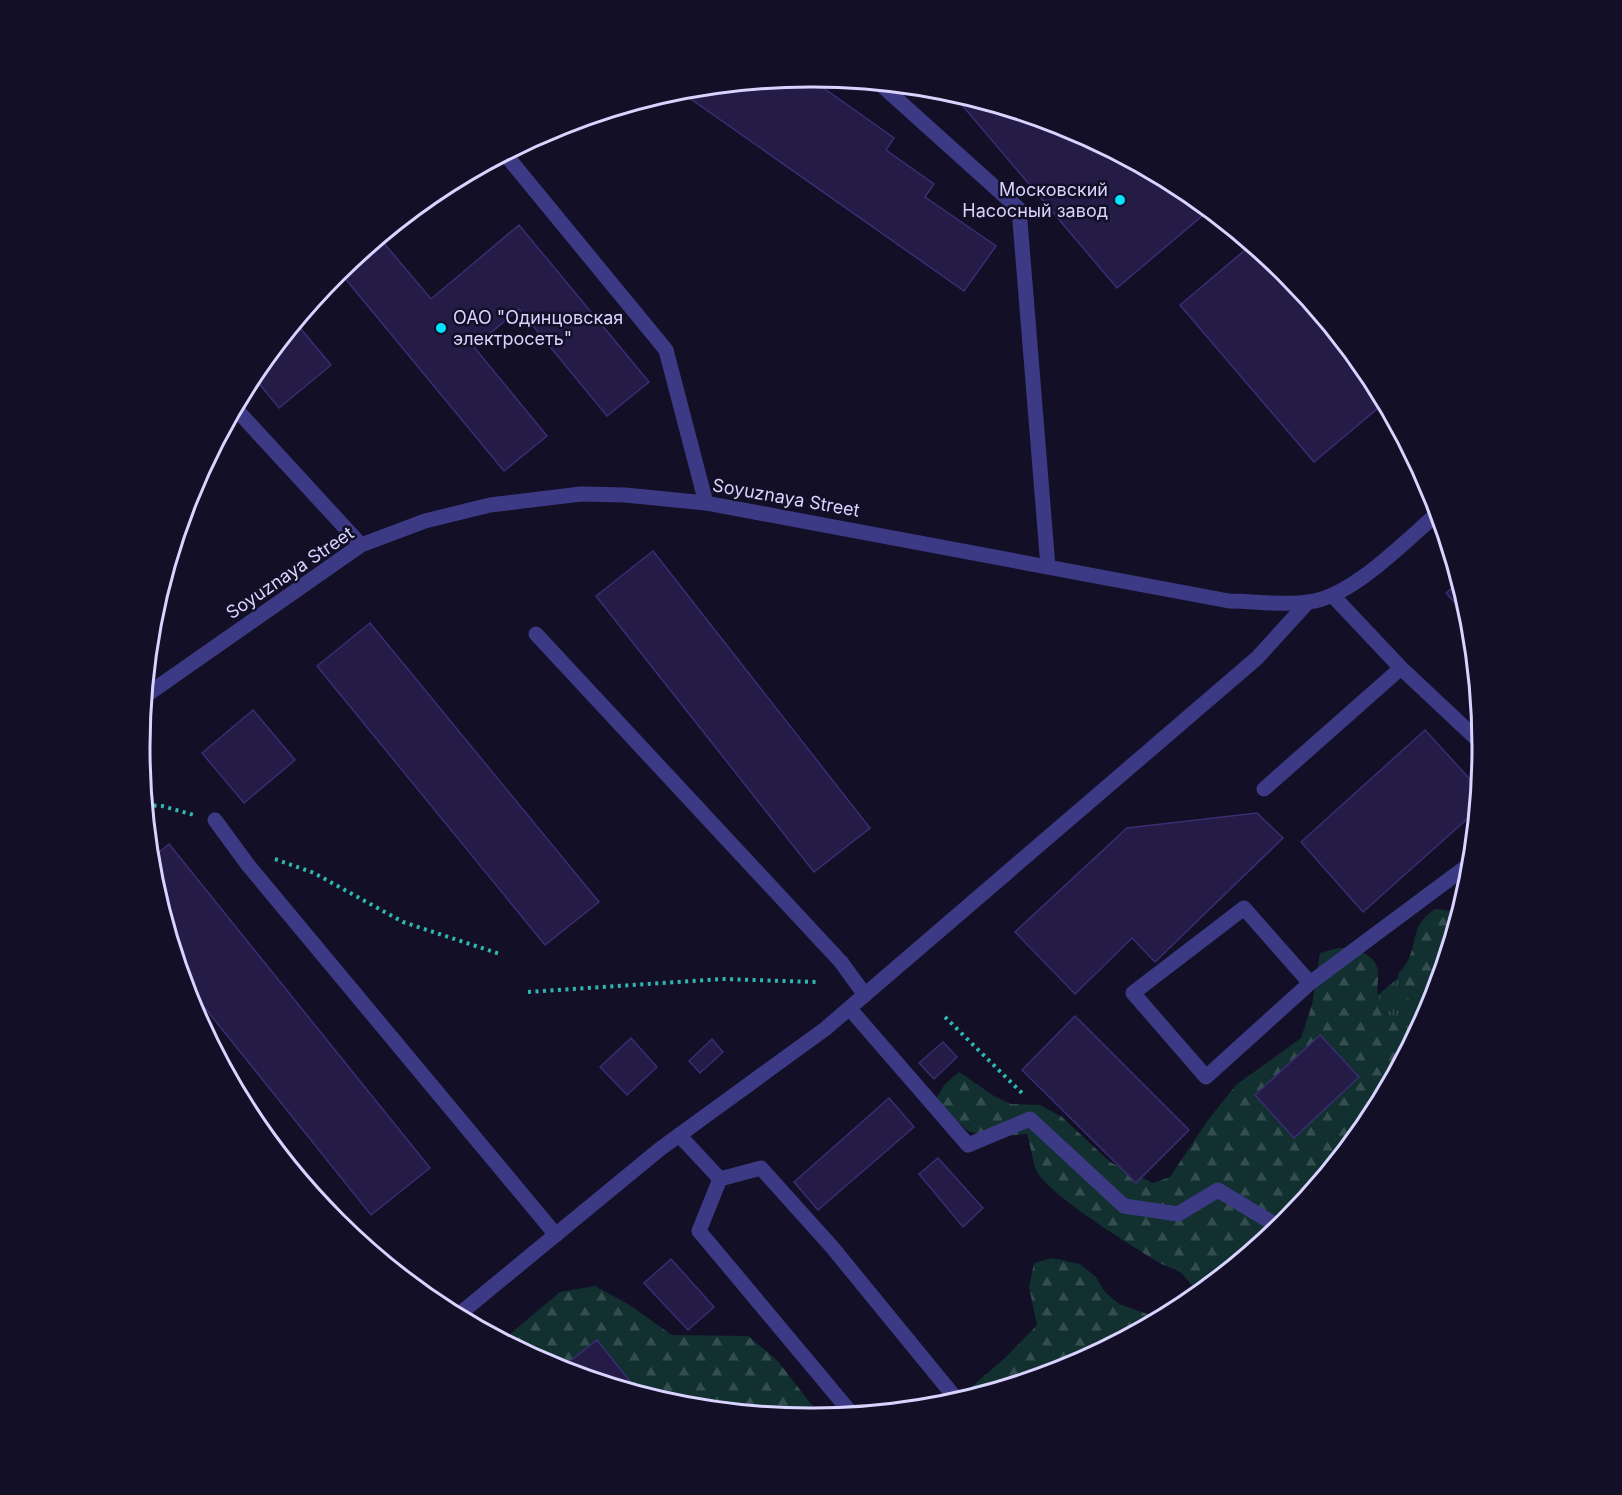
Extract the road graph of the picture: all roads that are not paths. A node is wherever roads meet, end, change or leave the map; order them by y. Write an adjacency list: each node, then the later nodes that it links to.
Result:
1 (889, 92): 7 (street)
2 (510, 160): 4 (street)
3 (241, 414): 6 (street)
4 (706, 503): 6 (street, Soyuznaya Street); 7 (street, Soyuznaya Street)
5 (1430, 520): 8 (street, Soyuznaya Street)
6 (361, 545): 12 (street, Soyuznaya Street)
7 (1048, 567): 9 (street, Soyuznaya Street)
8 (1333, 596): 9 (street, Soyuznaya Street); 11 (street)
9 (1308, 603): 18 (street)
10 (536, 634): 18 (street)
11 (1401, 668): 13 (street); 14 (street)
12 (153, 690)
13 (1471, 734)
14 (1264, 789)
15 (215, 820): 23 (street)
16 (1459, 875): 17 (street)
17 (1310, 983): 17 (street)
18 (865, 995): 19 (street)
19 (850, 1009): 20 (street); 22 (street)
20 (679, 1135): 21 (street); 23 (street)
21 (720, 1179): 25 (street); 26 (street)
22 (1270, 1222)
23 (556, 1235): 24 (street)
24 (465, 1310)
25 (951, 1392)
26 (846, 1407)

